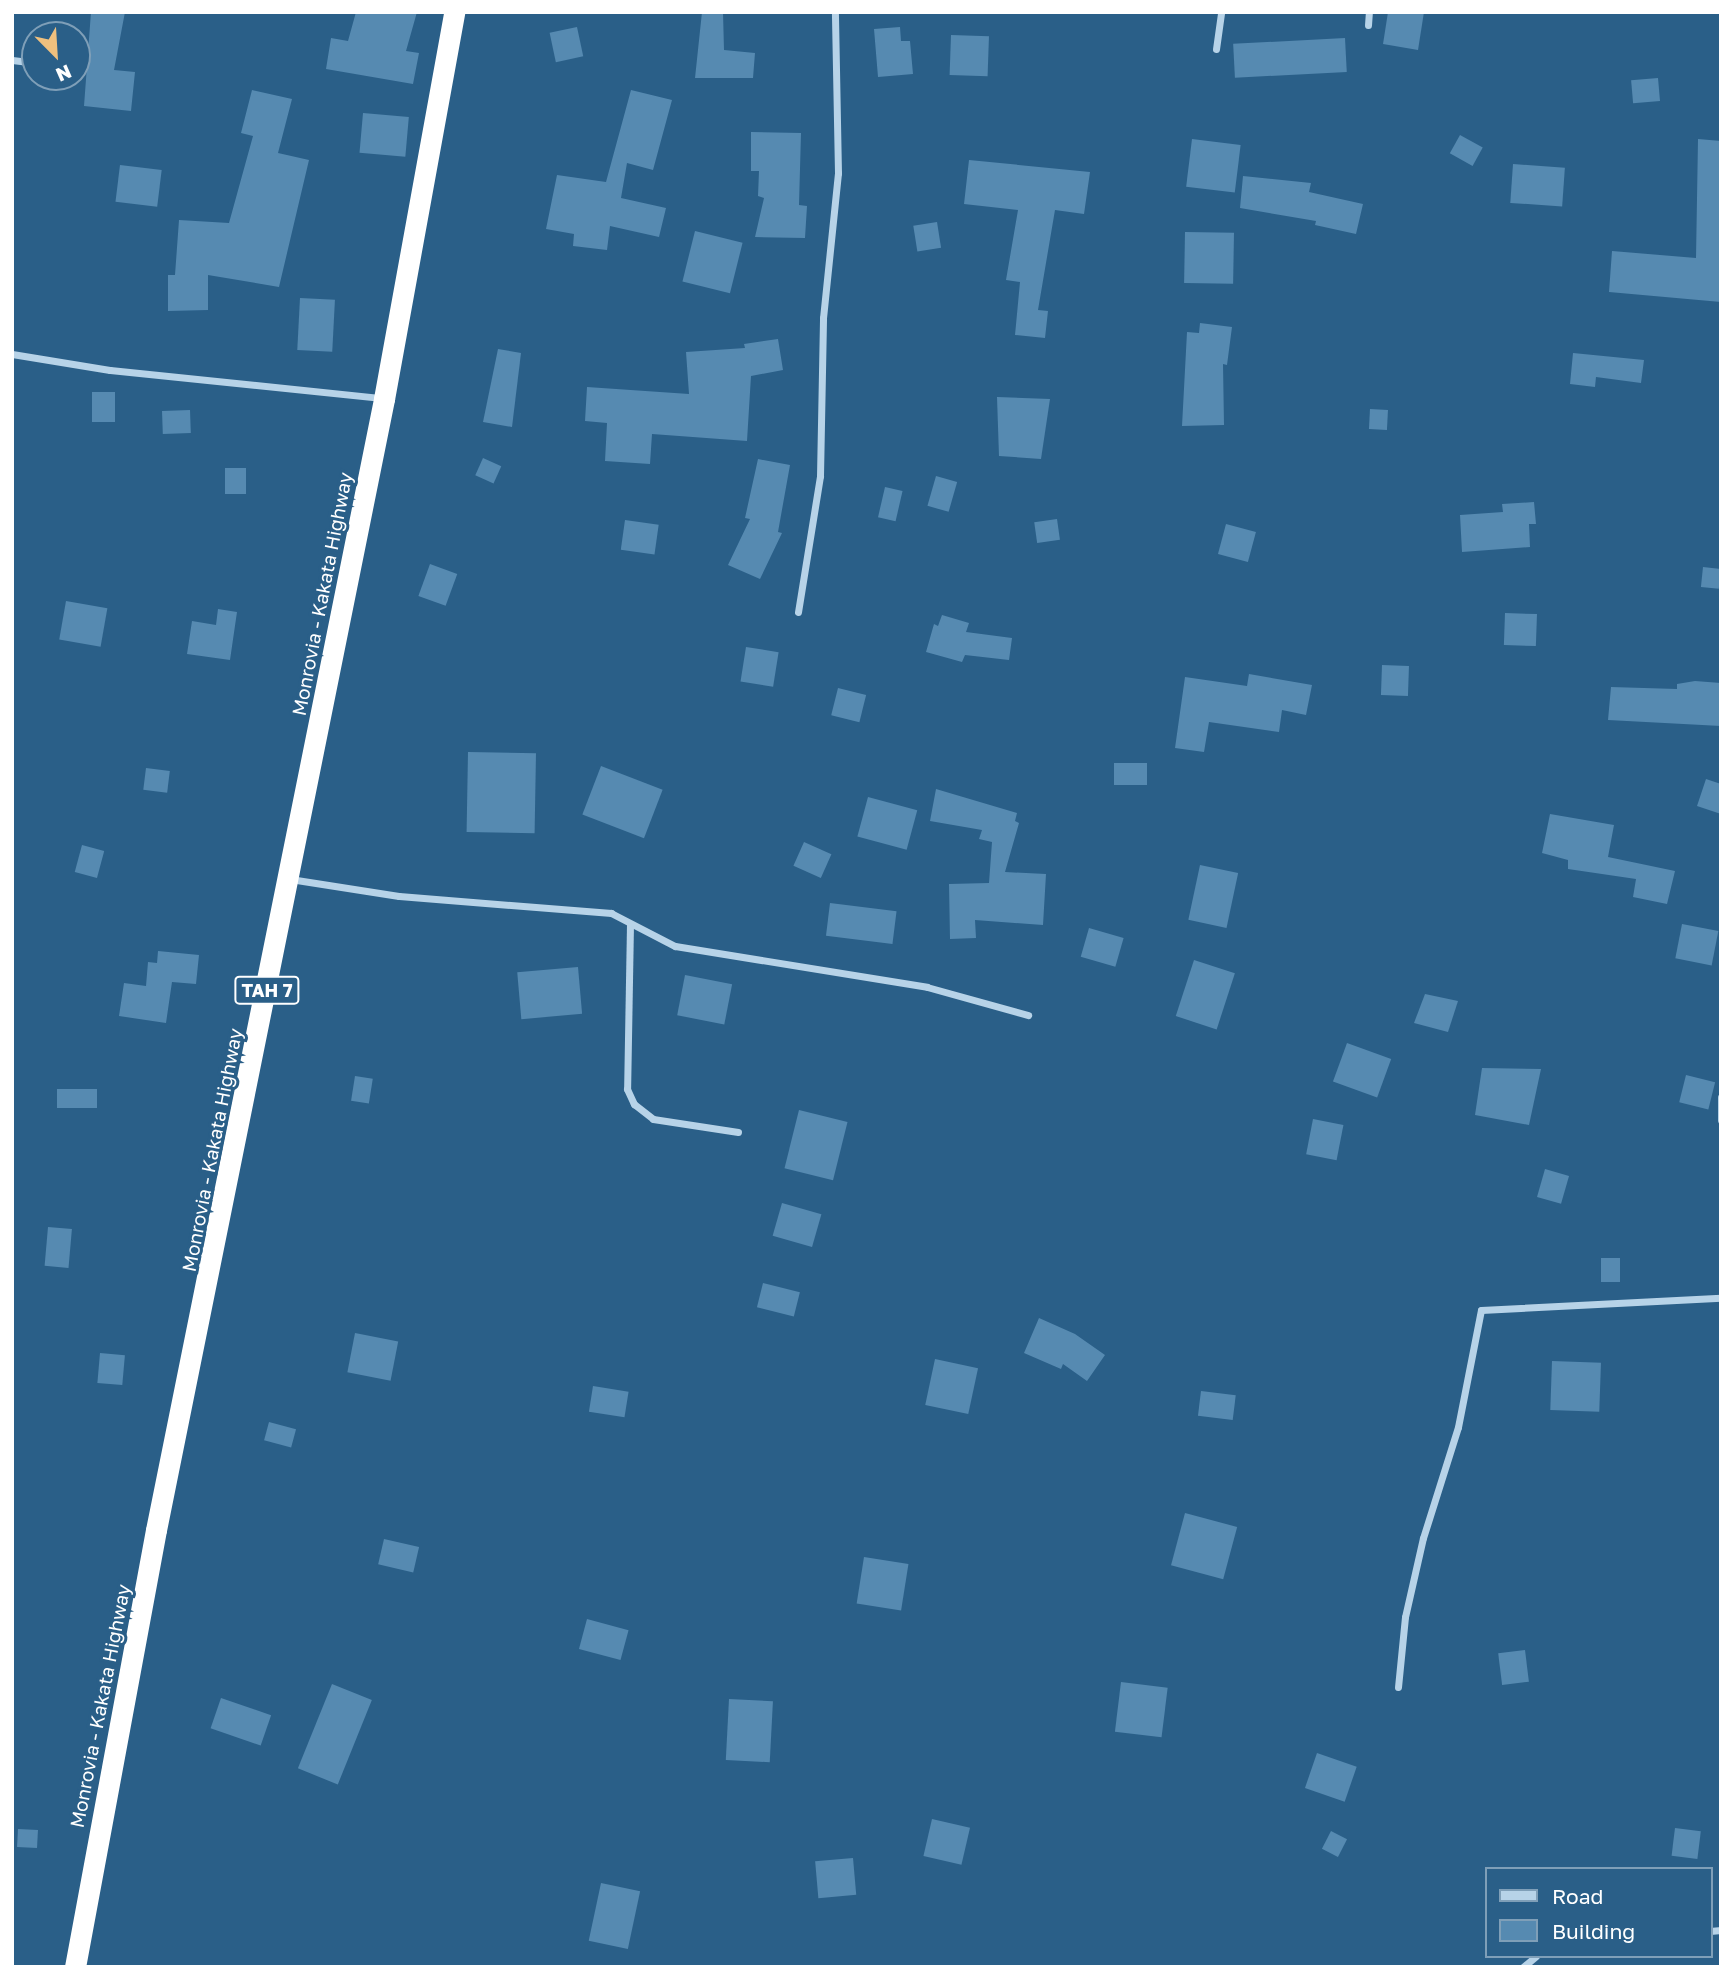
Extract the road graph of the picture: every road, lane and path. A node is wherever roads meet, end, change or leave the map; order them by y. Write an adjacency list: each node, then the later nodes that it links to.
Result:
1 (454, 12): 8 (highway, Monrovia - Kakata Highway / TAH 7)
2 (835, 12): 9 (street)
3 (1220, 12): 6 (street)
4 (1369, 12): 5 (street)
5 (1368, 25)
6 (1216, 49)
7 (12, 354): 8 (street)
8 (384, 399): 10 (highway, Monrovia - Kakata Highway / TAH 7)
9 (798, 612)
10 (289, 879): 11 (street); 18 (highway, Monrovia - Kakata Highway / TAH 7)
11 (629, 924): 12 (street); 15 (street)
12 (1028, 1015)
13 (1721, 1097): 14 (street)
14 (1721, 1120)
15 (738, 1132)
16 (1721, 1298): 17 (street)
17 (1398, 1687)
18 (75, 1967)

